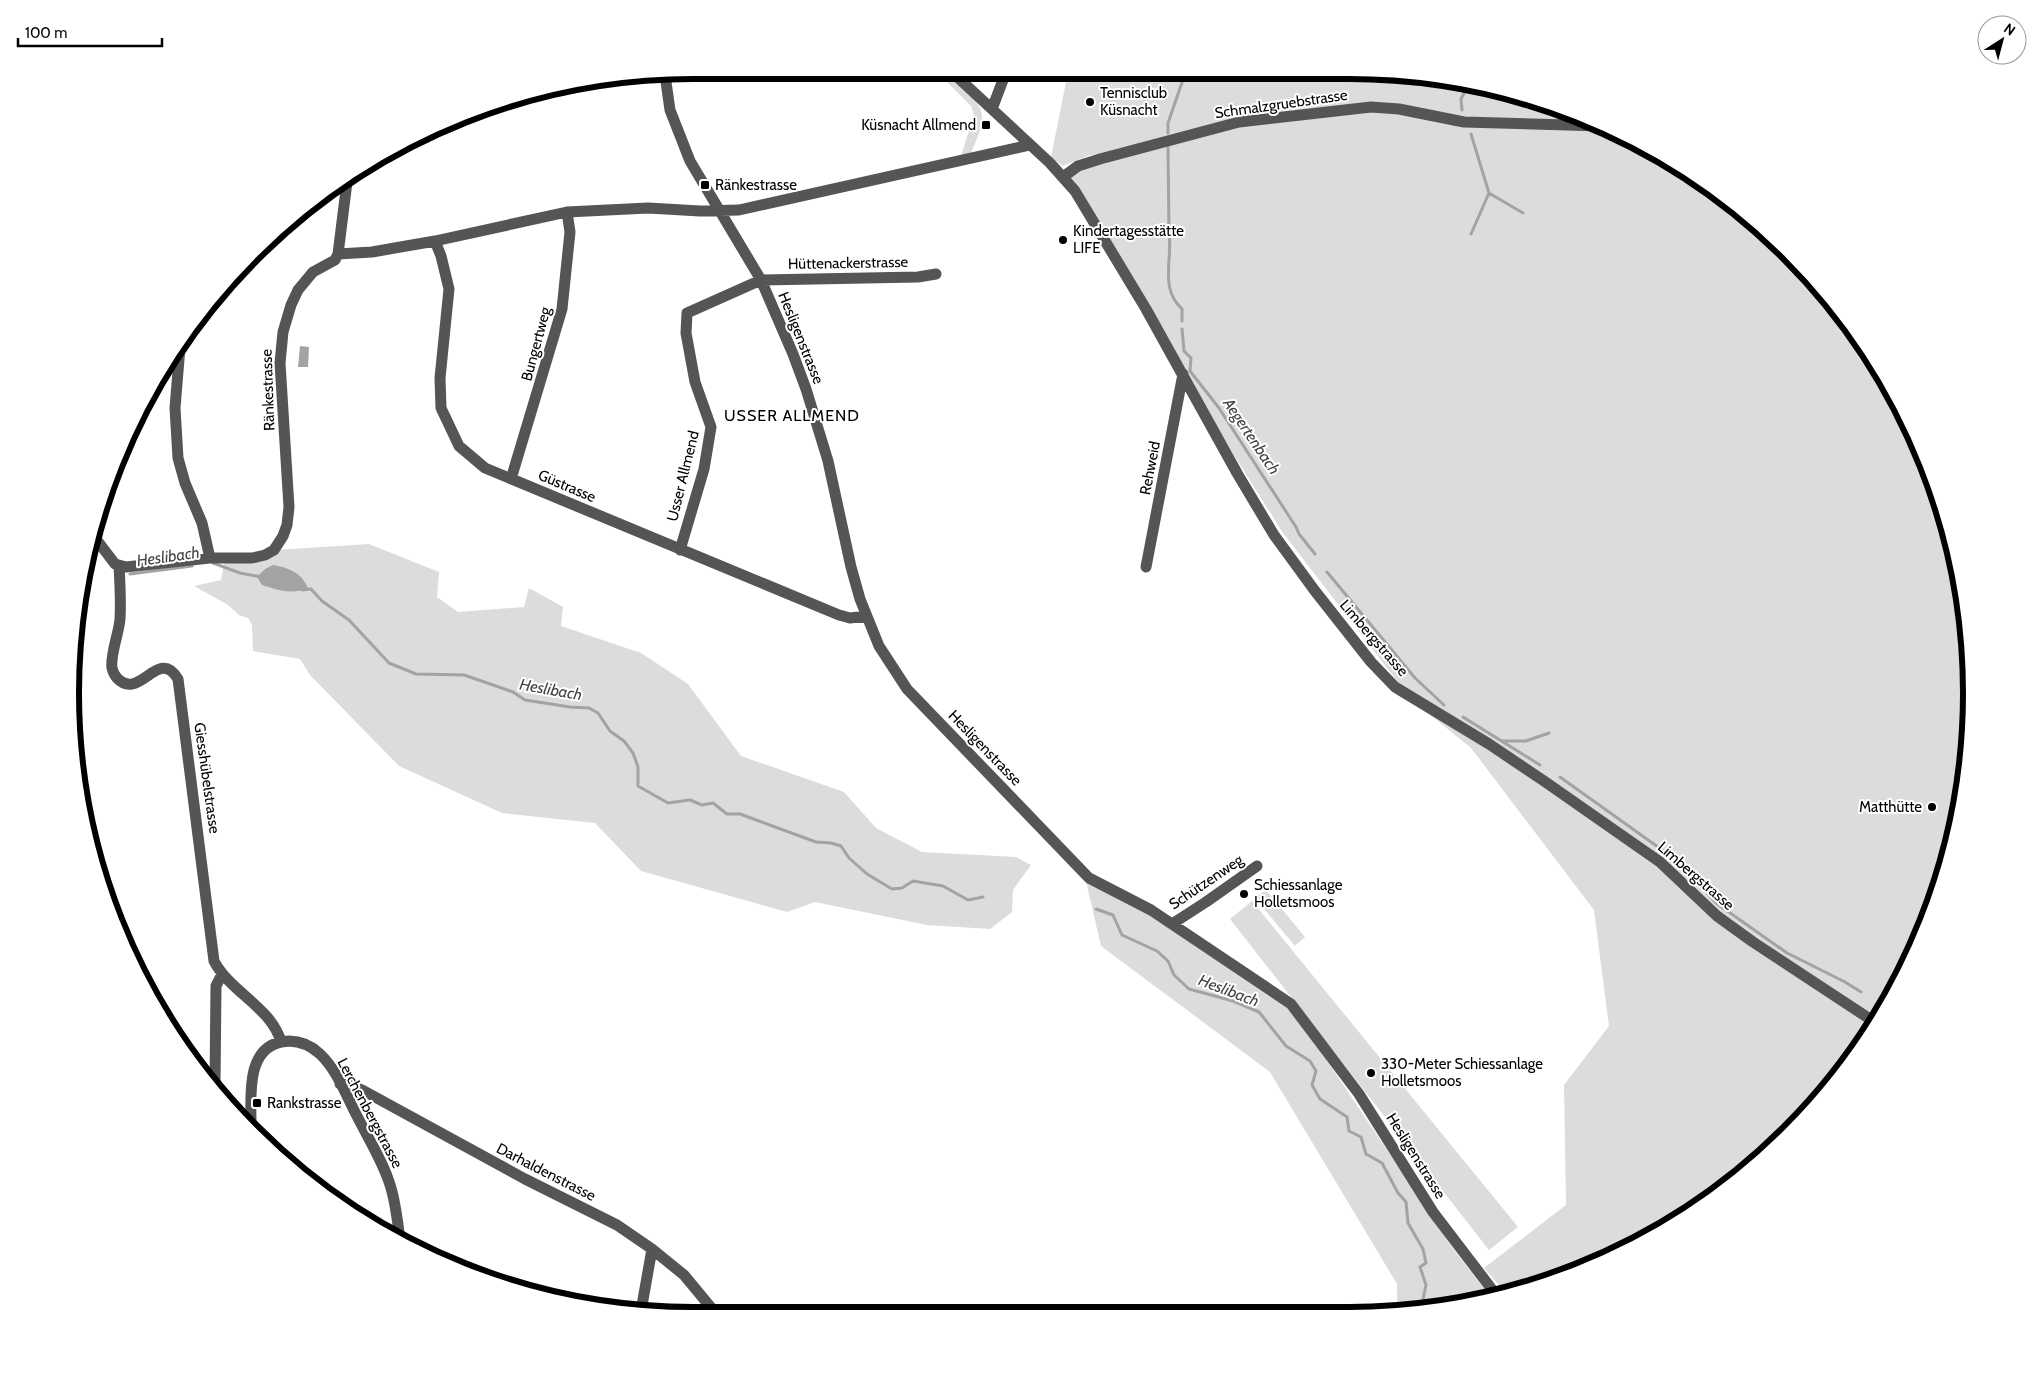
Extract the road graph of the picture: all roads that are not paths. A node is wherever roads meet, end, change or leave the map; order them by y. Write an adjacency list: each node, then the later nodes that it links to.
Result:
1 (960, 79): 4 (street, Limbergstrasse)
2 (1003, 79): 4 (street)
3 (667, 80): 9 (street, Hesligenstrasse)
4 (992, 109): 6 (street, Limbergstrasse)
5 (1583, 125): 7 (street, Schmalzgruebstrasse)
6 (1030, 145): 7 (street, Limbergstrasse); 9 (street)
7 (1063, 178): 16 (street, Limbergstrasse)
8 (346, 186): 12 (street)
9 (721, 211): 10 (street); 14 (street, Hesligenstrasse)
10 (567, 212): 11 (street); 17 (street, Bungertweg)
11 (435, 241): 12 (street); 17 (street, Güstrasse)
12 (338, 254): 20 (street, Ränkestrasse)
13 (936, 274): 14 (street, Hüttenackerstrasse)
14 (761, 280): 19 (street, Usser Allmend); 23 (street, Hesligenstrasse)
15 (179, 356): 20 (street)
16 (1183, 374): 22 (street, Rehweid); 27 (street, Limbergstrasse)
17 (512, 479): 19 (street, Güstrasse)
18 (98, 542): 21 (street)
19 (680, 550): 23 (street, Güstrasse)
20 (210, 558): 21 (street, Ränkestrasse)
21 (119, 566): 26 (street, Giesshübelstrasse)
22 (1146, 567)
23 (867, 616): 25 (street, Hesligenstrasse)
24 (1257, 866): 25 (street, Schützenweg)
25 (1172, 924): 34 (street, Hesligenstrasse)
26 (222, 974): 28 (street, Giesshübelstrasse); 29 (street)
27 (1869, 1019)
28 (281, 1042): 30 (street, Lerchenbergstrasse); 31 (street)
29 (215, 1078)
30 (340, 1084): 32 (street, Lerchenbergstrasse); 33 (street, Darhaldenstrasse)
31 (251, 1119)
32 (399, 1232)
33 (652, 1249): 35 (street); 36 (street, Darhaldenstrasse)
34 (1492, 1290)
35 (642, 1305)
36 (711, 1307)

